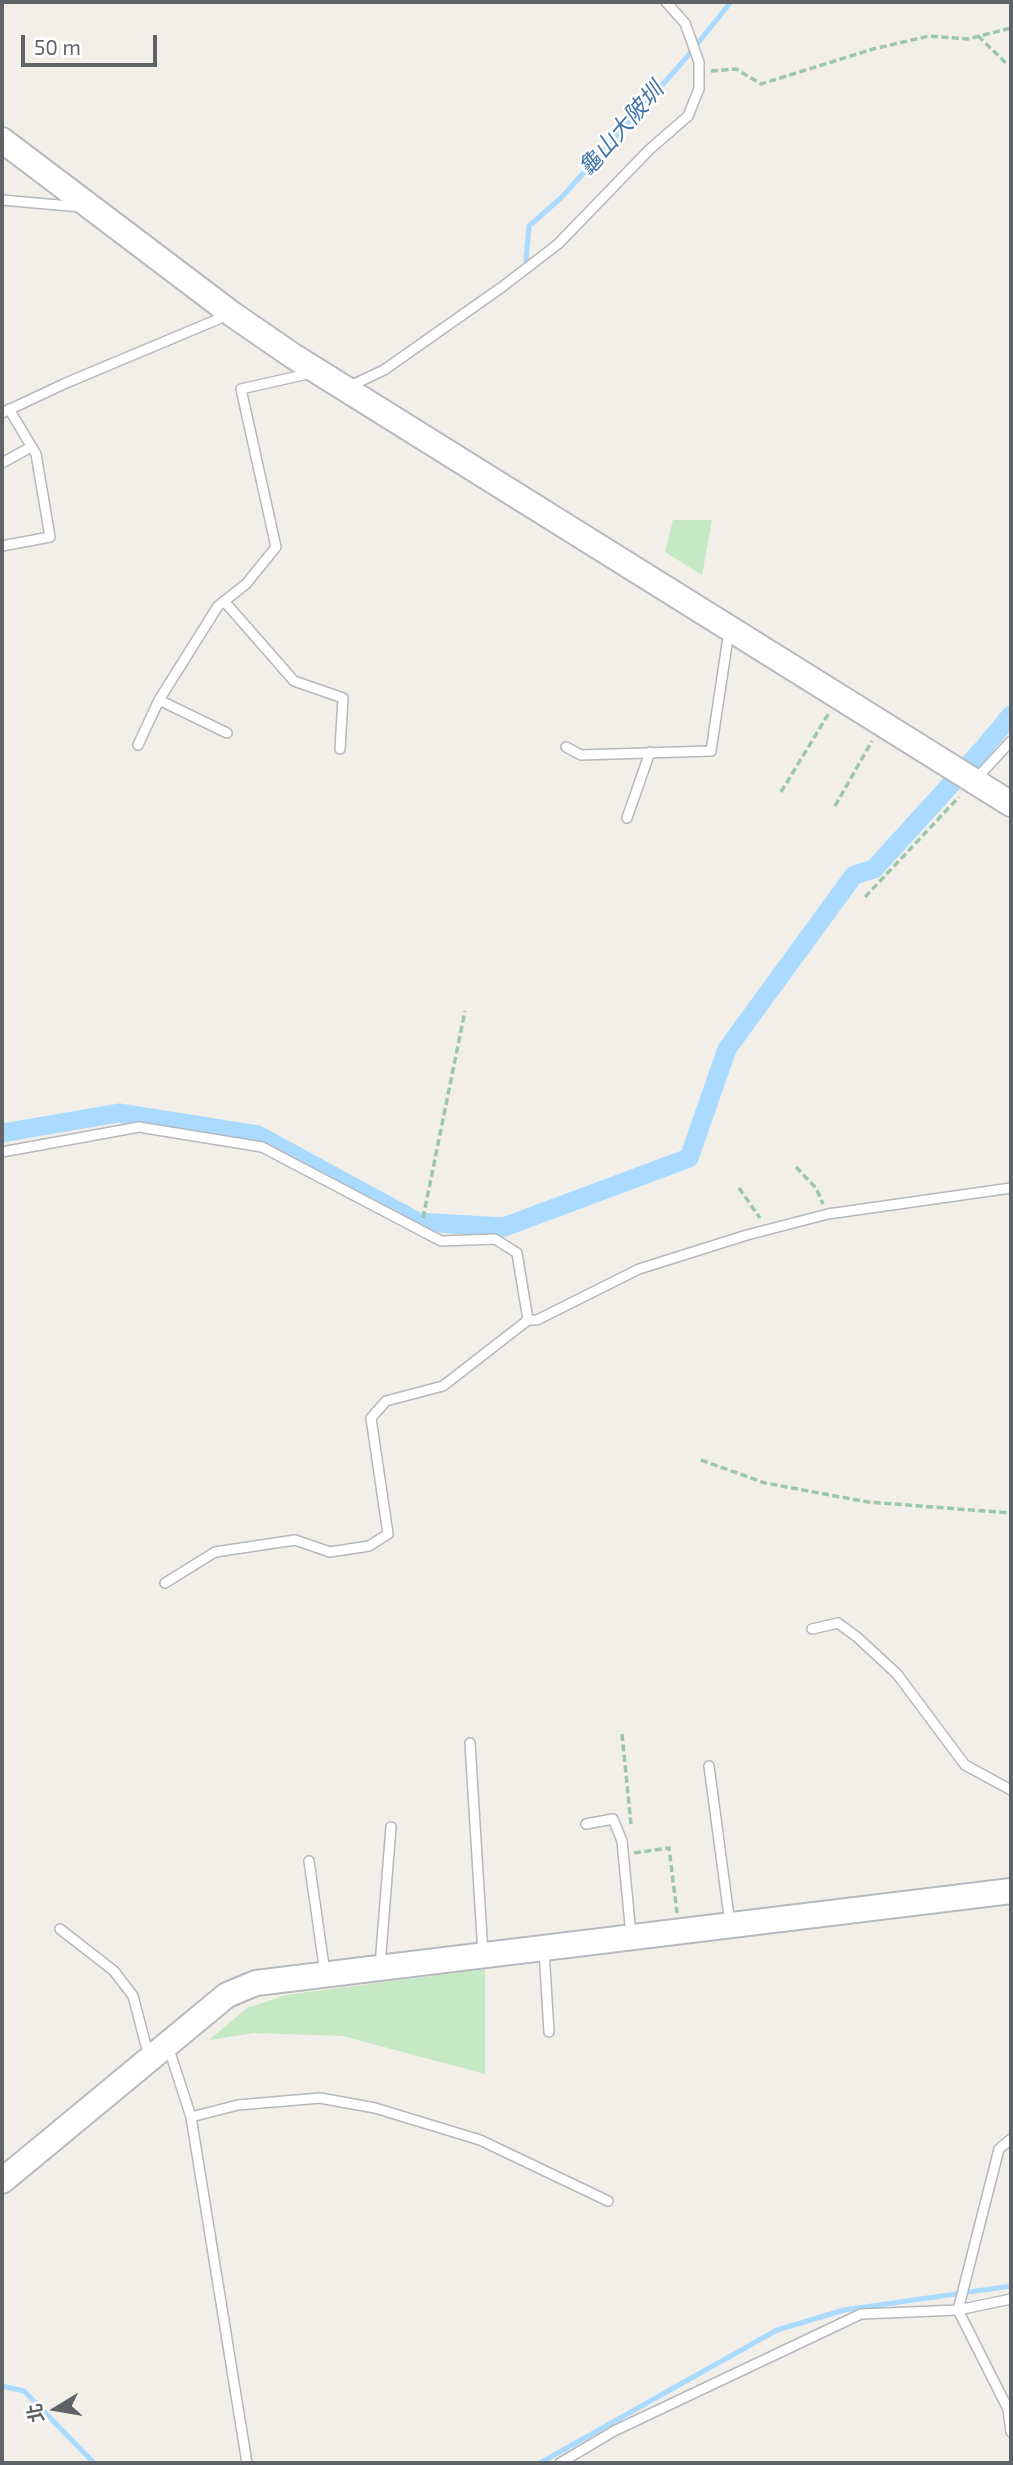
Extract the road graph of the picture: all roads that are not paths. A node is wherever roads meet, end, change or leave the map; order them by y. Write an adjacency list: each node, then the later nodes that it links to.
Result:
1 (666, 2): 7 (lane)
2 (2, 141): 4 (main road)
3 (2, 200): 4 (lane)
4 (93, 208): 5 (main road)
5 (232, 314): 6 (main road); 8 (lane)
6 (317, 371): 7 (main road); 12 (lane)
7 (345, 388): 13 (main road)
8 (6, 411): 9 (lane)
9 (31, 447): 10 (lane); 11 (lane)
10 (2, 463)
11 (2, 546)
12 (224, 601): 14 (lane); 19 (lane)
13 (730, 629): 20 (lane); 21 (main road)
14 (159, 700): 15 (lane); 17 (lane)
15 (227, 733)
16 (1011, 741): 21 (lane)
17 (138, 745)
18 (566, 747): 20 (lane)
19 (340, 749)
20 (650, 752): 23 (lane)
21 (974, 779): 22 (main road)
22 (1011, 804)
23 (627, 818)
24 (2, 1152): 26 (lane)
25 (1011, 1188): 26 (lane)
26 (528, 1320): 27 (lane)
27 (165, 1583)
28 (812, 1629): 31 (lane)
29 (470, 1743): 40 (lane)
30 (709, 1766): 36 (lane)
31 (1011, 1790)
32 (586, 1824): 38 (lane)
33 (391, 1827): 41 (lane)
34 (309, 1861): 42 (lane)
35 (1011, 1891): 36 (main road)
36 (730, 1925): 38 (main road)
37 (60, 1929): 44 (lane)
38 (631, 1938): 39 (main road)
39 (544, 1949): 40 (main road); 43 (lane)
40 (483, 1956): 41 (main road)
41 (380, 1969): 42 (main road)
42 (326, 1975): 44 (main road)
43 (550, 2032)
44 (159, 2052): 45 (lane); 47 (main road)
45 (191, 2117): 48 (lane); 52 (lane)
46 (1011, 2139): 50 (lane)
47 (2, 2181)
48 (608, 2202)
49 (1011, 2299): 50 (lane)
50 (958, 2310): 51 (lane); 53 (lane)
51 (1011, 2432)
52 (247, 2463)
53 (560, 2463)

